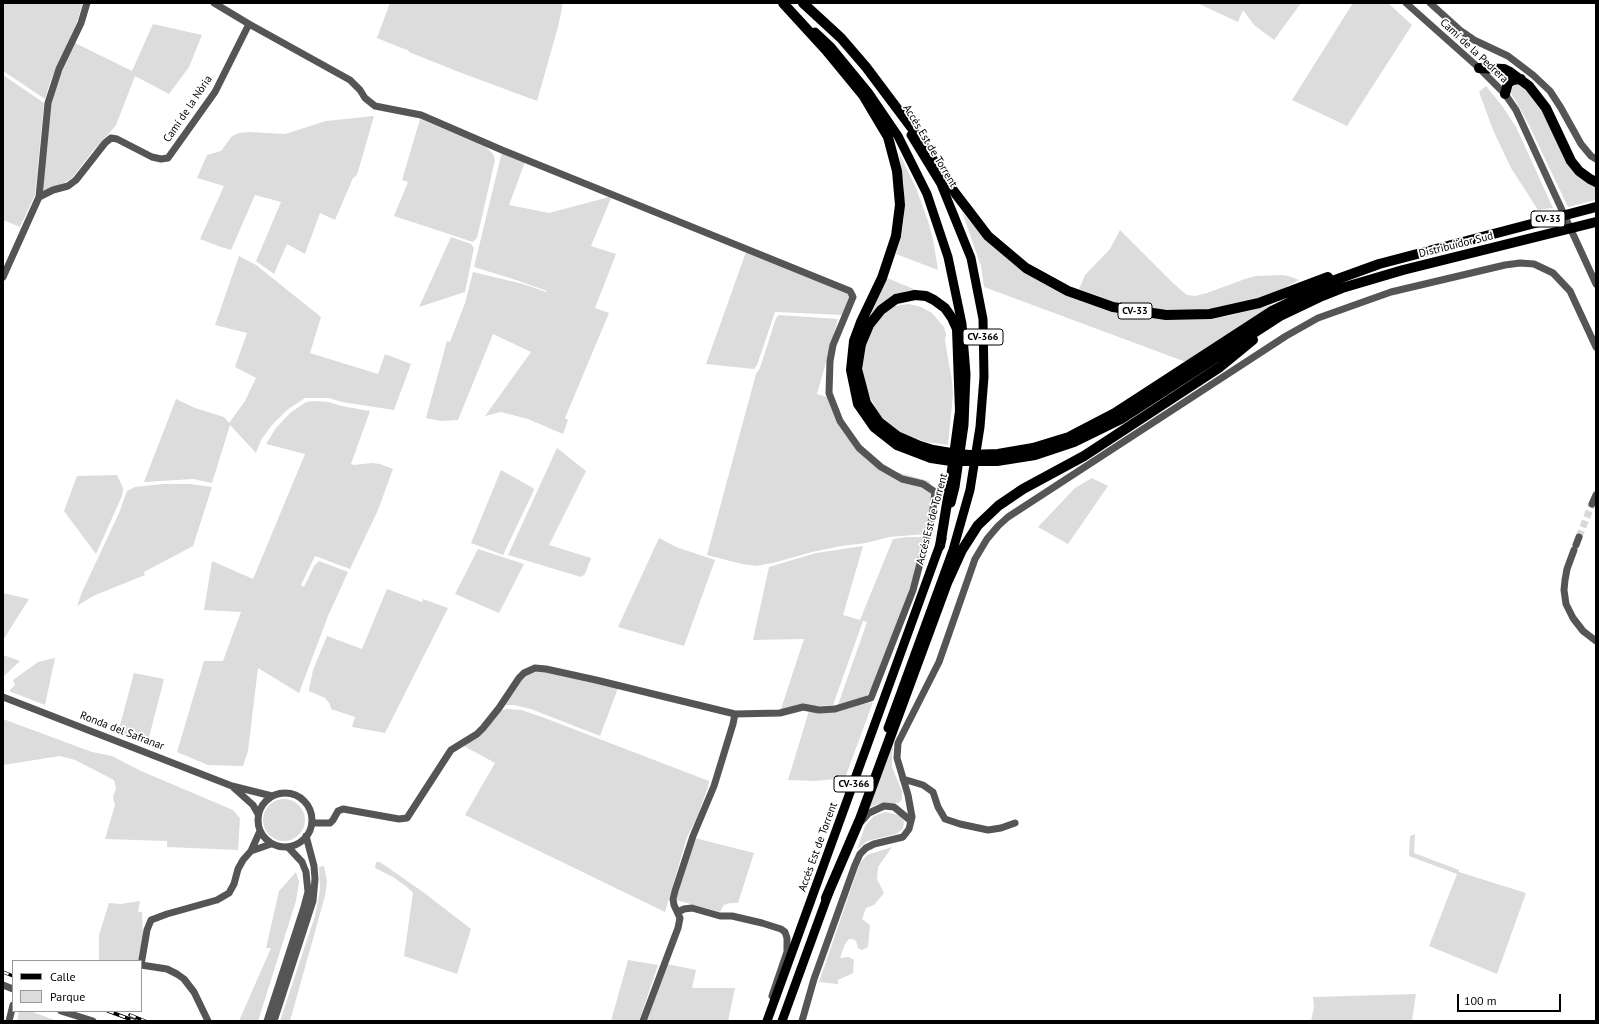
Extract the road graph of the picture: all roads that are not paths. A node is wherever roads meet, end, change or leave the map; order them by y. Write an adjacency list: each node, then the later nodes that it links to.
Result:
1 (87, 3): 14 (street)
2 (214, 3): 7 (street)
3 (783, 3): 22 (highway, CV-33); 27 (main road, Accés Est de Torrent / CV-366)
4 (803, 3): 8 (highway, CV-33)
5 (1406, 3): 9 (street, Camí de la Pedrera)
6 (1430, 3): 12 (street)
7 (249, 24): 14 (street, Camí de la Nòria); 30 (street)
8 (866, 67): 17 (highway, CV-33); 46 (main road, Accés Est de Torrent / CV-366)
9 (1479, 68): 10 (highway); 11 (street, Camí de la Pedrera)
10 (1521, 79): 11 (highway); 13 (highway)
11 (1504, 94): 19 (street, Camí de la Pedrera)
12 (1596, 159)
13 (1596, 182)
14 (39, 197): 18 (street)
15 (1596, 207): 17 (highway, Distribuïdor Sud / CV-33)
16 (1595, 223): 20 (highway, Distribuïdor Sud / CV-33)
17 (1499, 231): 23 (highway)
18 (3, 277)
19 (1596, 284)
20 (1322, 296): 23 (highway, CV-33); 40 (highway)
21 (1596, 347): 31 (street)
22 (932, 454): 23 (highway, CV-33); 27 (highway)
23 (997, 457)
24 (1596, 495): 25 (street)
25 (1592, 504)
26 (1579, 537): 28 (street)
27 (940, 546): 58 (main road, Accés Est de Torrent / CV-366)
28 (1596, 641)
29 (3, 697): 32 (street, Ronda del Safranar)
30 (735, 714): 38 (street); 47 (street)
31 (903, 779): 33 (street); 39 (street)
32 (232, 786): 34 (street, Ronda del Safranar); 36 (street, Ronda del Safranar)
33 (908, 795): 35 (street); 37 (street)
34 (272, 796): 36 (street); 38 (street)
35 (894, 807): 37 (street); 40 (street)
36 (258, 814): 41 (street)
37 (911, 821): 60 (street)
38 (312, 823): 42 (street)
39 (1015, 823)
40 (858, 825): 46 (highway)
41 (260, 831): 43 (street); 45 (street)
42 (306, 836): 44 (street); 56 (street)
43 (271, 844): 44 (street); 45 (street)
44 (288, 847): 55 (street)
45 (251, 851): 48 (street)
46 (826, 898): 59 (main road, Accés Est de Torrent / CV-366)
47 (678, 912): 57 (street); 58 (street)
48 (142, 960)
49 (142, 965): 54 (street)
50 (12, 1009): 52 (street)
51 (64, 1012): 53 (street)
52 (9, 1021)
53 (93, 1021)
54 (208, 1021)
55 (267, 1021)
56 (274, 1021)
57 (643, 1021)
58 (767, 1021)
59 (782, 1021)
60 (802, 1021)

